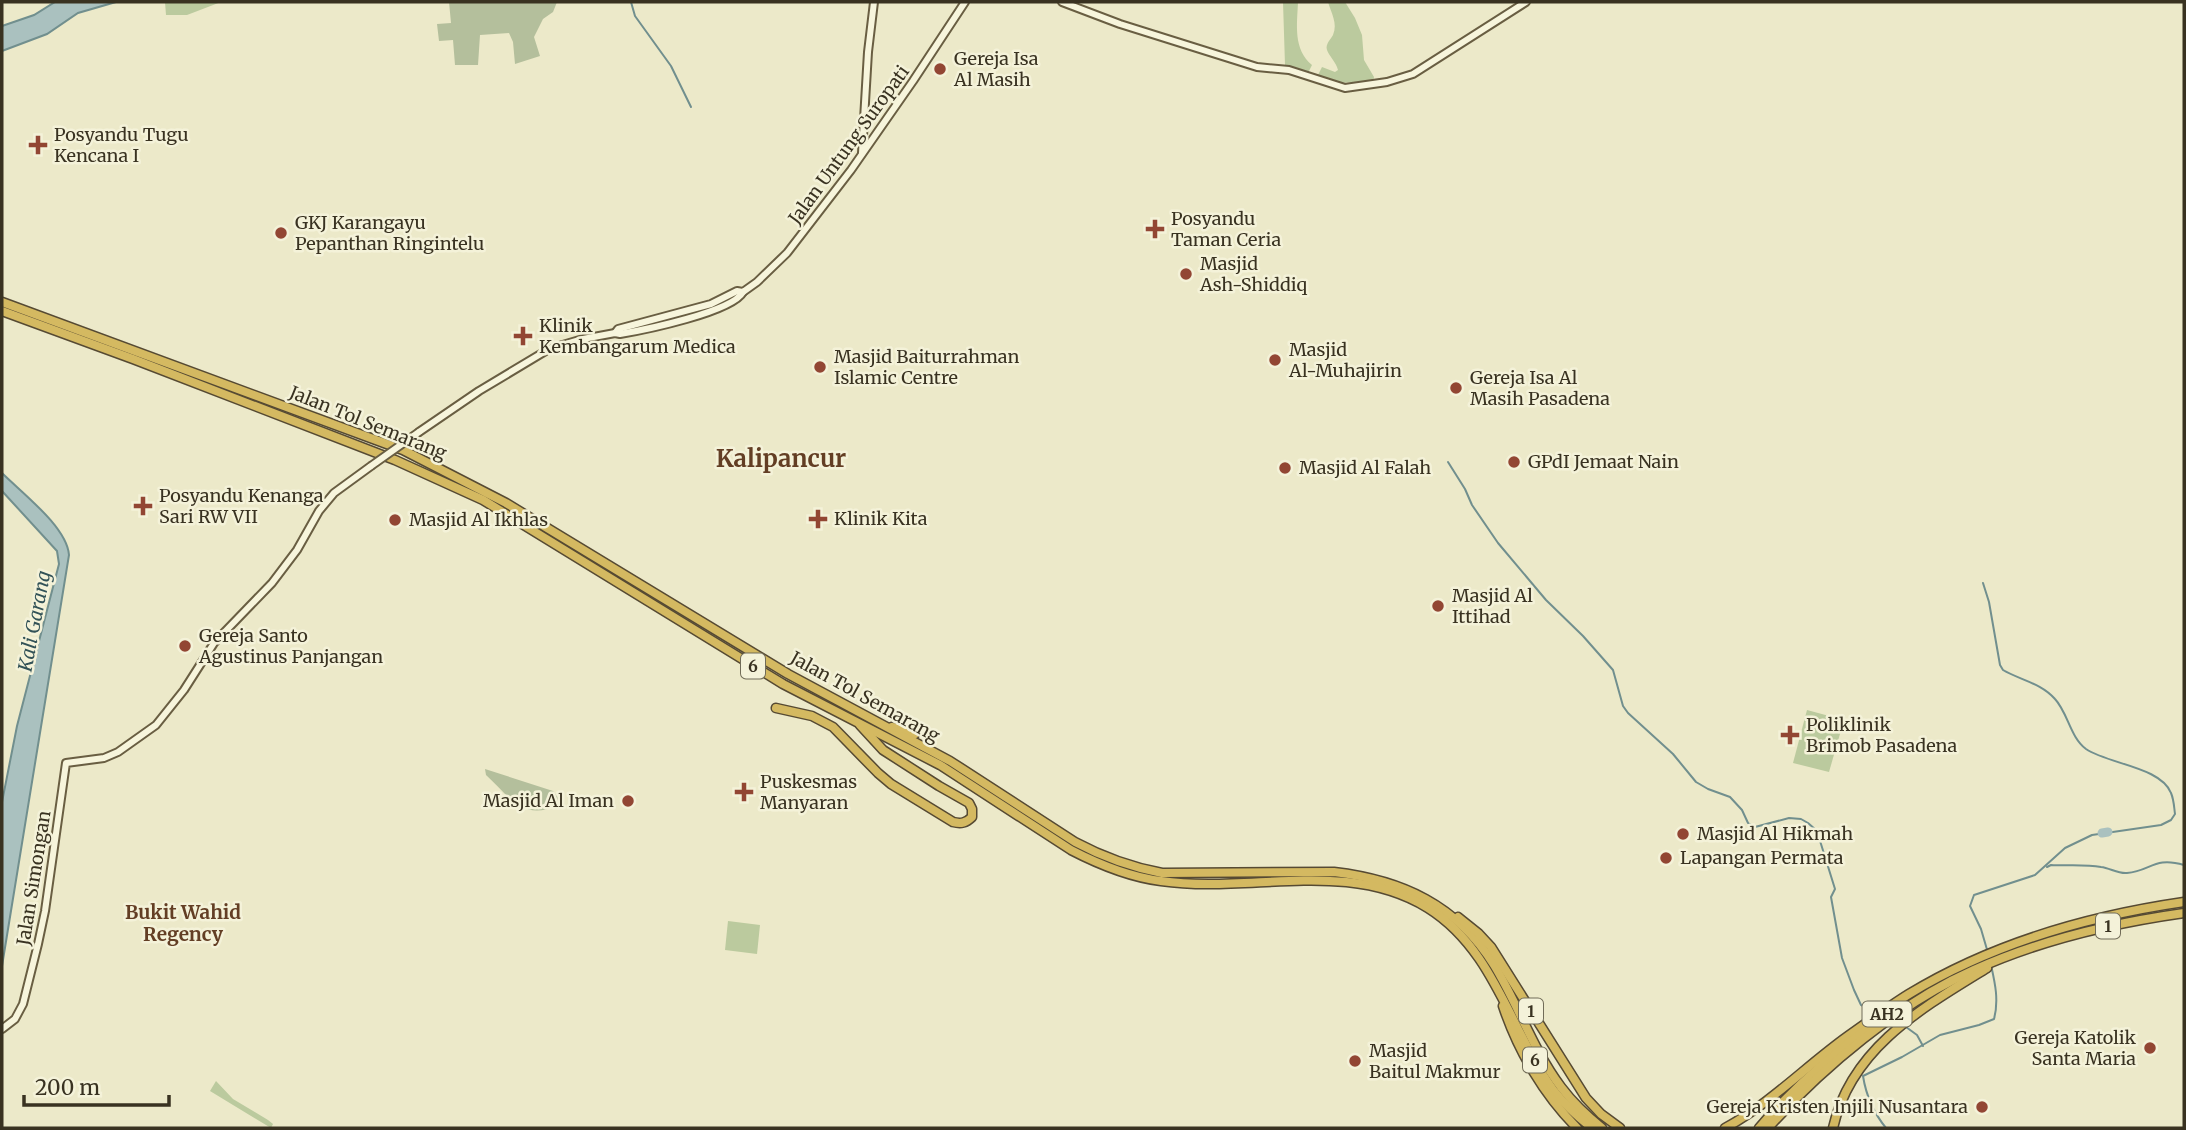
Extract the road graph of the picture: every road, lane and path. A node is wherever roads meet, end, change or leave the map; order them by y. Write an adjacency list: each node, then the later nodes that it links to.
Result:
1 (874, 2): 5 (main road)
2 (964, 2): 5 (main road, Jalan Untung Suropati)
3 (1062, 2): 4 (main road)
4 (1526, 2)
5 (862, 154): 12 (main road, Jalan Untung Suropati, bridge)
6 (2, 302): 10 (highway, Jalan Tol Semarang / 6)
7 (2, 311): 9 (highway, Jalan Tol Semarang / 6)
8 (776, 708): 9 (highway)
9 (854, 720): 19 (highway, Jalan Tol Semarang / 6)
10 (889, 727): 11 (highway); 14 (highway, Jalan Tol Semarang / 6)
11 (915, 734)
12 (66, 763): 20 (main road, Jalan Simongan)
13 (968, 764): 14 (highway)
14 (975, 776): 16 (highway, Jalan Tol Semarang / 6)
15 (2184, 902): 21 (highway, 1)
16 (1434, 903): 24 (highway, Jalan Tol Semarang / 6); 25 (highway, 1)
17 (2184, 913): 18 (highway, 1)
18 (2005, 958): 21 (highway, 1); 29 (highway)
19 (1494, 980): 22 (highway, 1); 23 (highway, Jalan Tol Semarang / 6)
20 (2, 1029)
21 (1839, 1050): 26 (highway, 1); 27 (highway); 28 (highway, 1)
22 (1577, 1128)
23 (1592, 1128)
24 (1602, 1128)
25 (1620, 1128)
26 (1725, 1128)
27 (1759, 1128)
28 (1768, 1128)
29 (1833, 1128)

